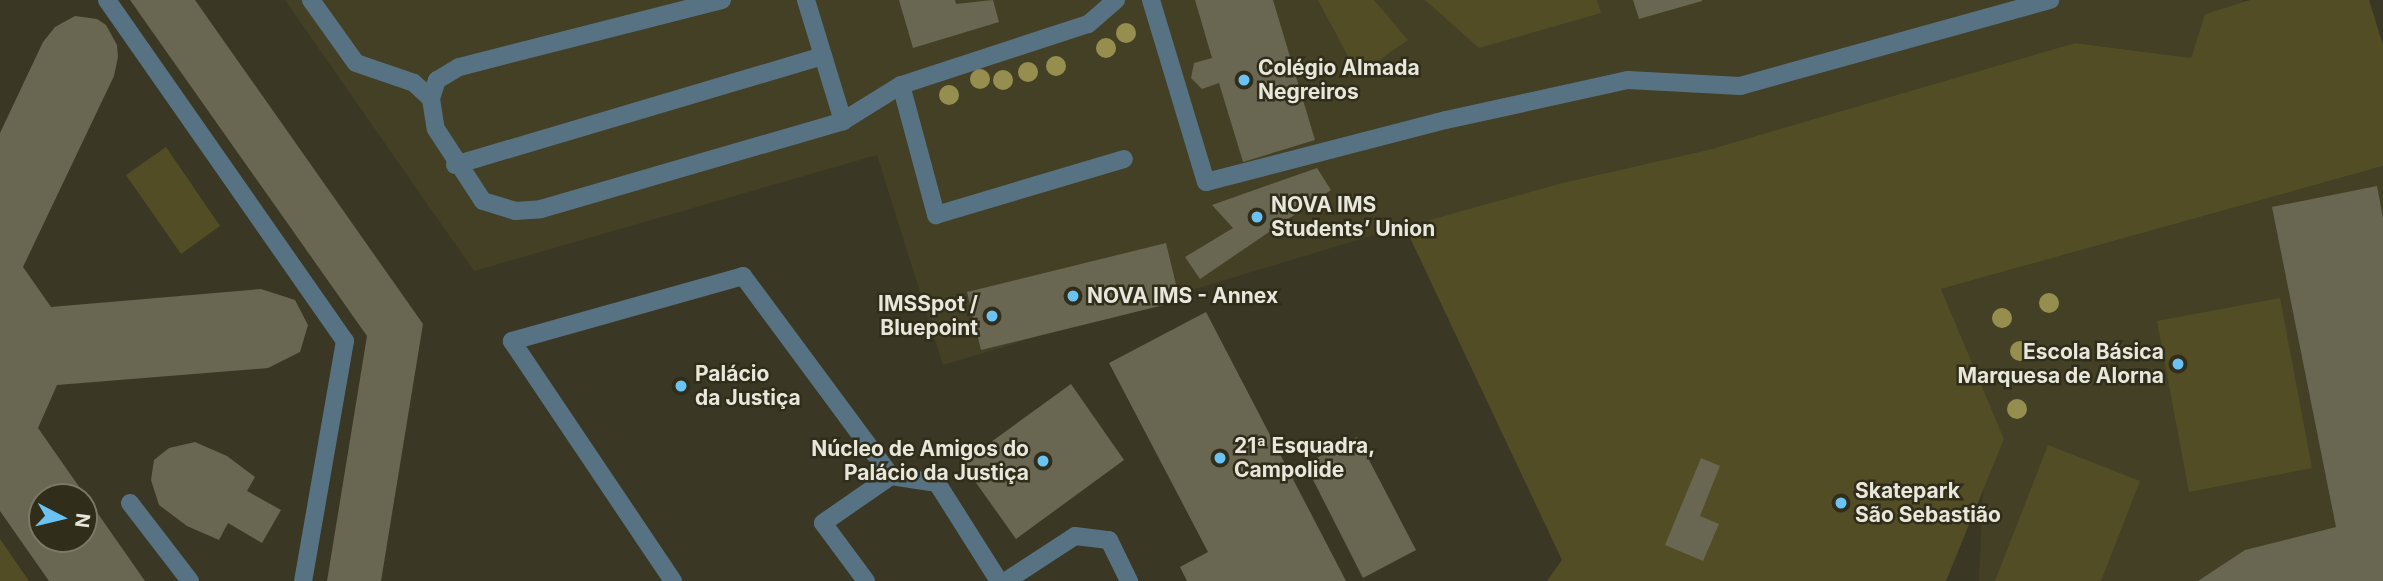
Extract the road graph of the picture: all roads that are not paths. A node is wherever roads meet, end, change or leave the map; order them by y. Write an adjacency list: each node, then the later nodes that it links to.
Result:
1 (107, 0): 17 (lane)
2 (311, 0): 10 (lane)
3 (722, 0): 10 (lane)
4 (806, 0): 8 (lane)
5 (1116, 0): 9 (lane)
6 (1151, 0): 7 (lane)
7 (2050, 0)
8 (823, 56): 11 (lane); 13 (lane)
9 (901, 85): 11 (lane); 12 (lane)
10 (430, 99): 13 (lane)
11 (843, 121): 13 (lane)
12 (1124, 159)
13 (455, 165)
14 (891, 476): 18 (lane); 19 (lane); 20 (lane)
15 (130, 503): 16 (lane)
16 (190, 581)
17 (303, 581)
18 (673, 581)
19 (866, 581)
20 (999, 581)
21 (1006, 581): 22 (lane)
22 (1129, 581)

